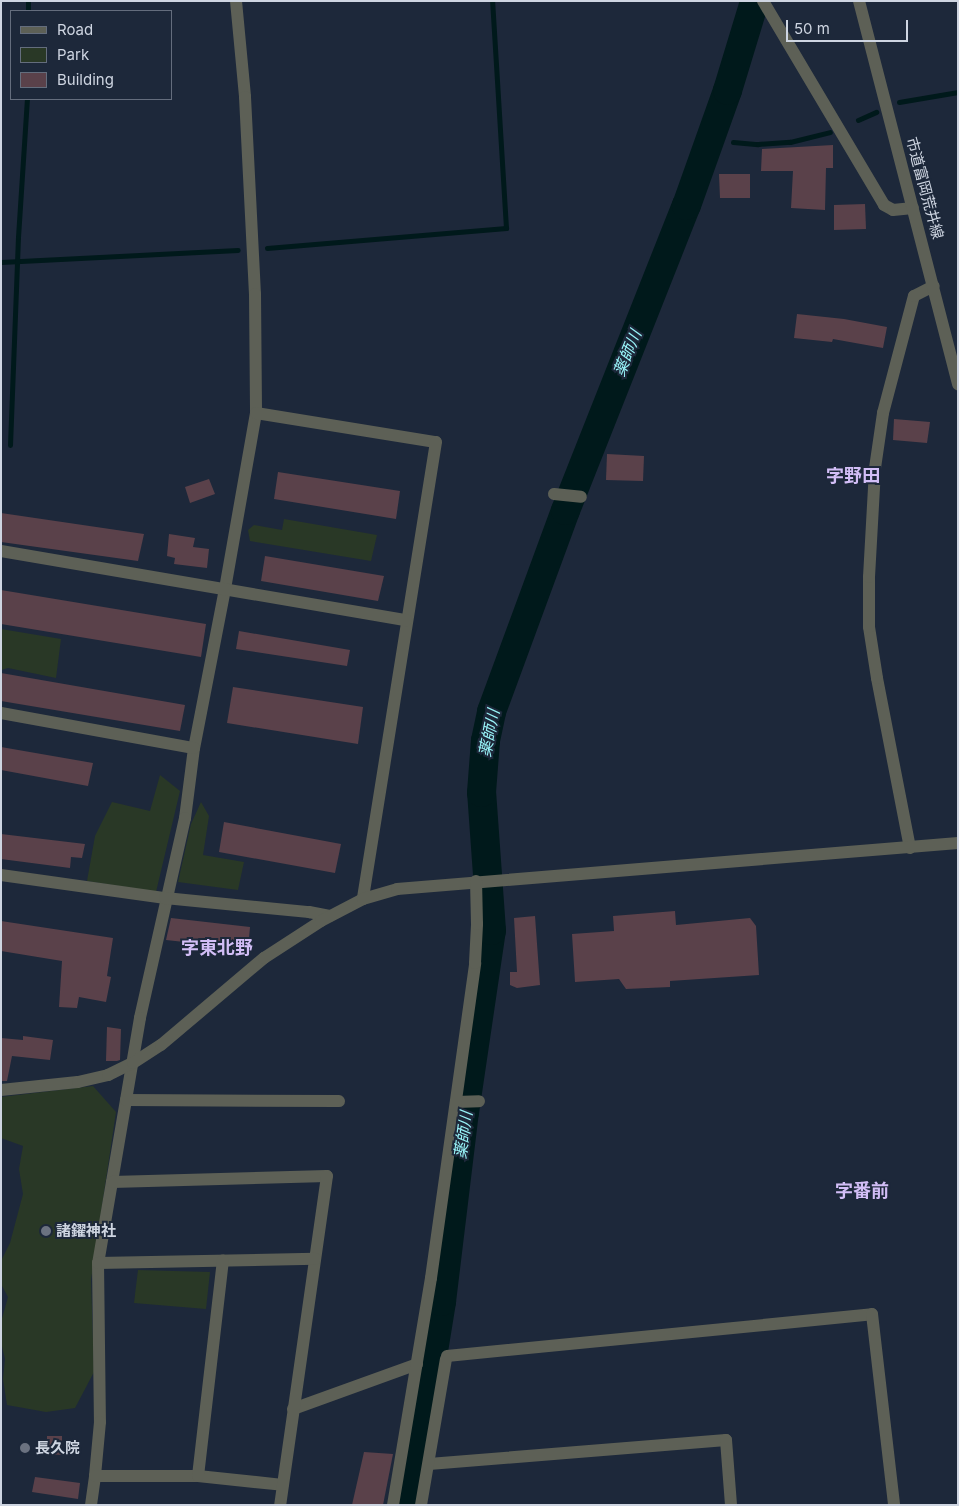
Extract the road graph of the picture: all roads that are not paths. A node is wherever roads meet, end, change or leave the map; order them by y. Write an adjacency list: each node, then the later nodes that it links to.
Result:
1 (236, 1): 7 (street)
2 (858, 1): 4 (street, 市道富岡荒井線)
3 (764, 2): 4 (street)
4 (913, 208): 5 (street, 市道富岡荒井線)
5 (934, 286): 6 (street, 市道富岡荒井線); 16 (street)
6 (958, 384)
7 (256, 413): 11 (street); 12 (street)
8 (554, 494): 9 (street)
9 (582, 497)
10 (1, 551): 11 (street)
11 (225, 589): 12 (street); 14 (street)
12 (406, 620): 20 (street)
13 (1, 713): 14 (street)
14 (194, 748): 19 (street)
15 (958, 843): 16 (street)
16 (910, 848): 18 (street)
17 (1, 875): 19 (street)
18 (476, 881): 20 (street); 27 (street)
19 (165, 898): 21 (street); 22 (street)
20 (363, 899): 21 (street)
21 (330, 916): 22 (street)
22 (133, 1062): 23 (street); 24 (street)
23 (1, 1090)
24 (126, 1100): 25 (street); 28 (street)
25 (339, 1101)
26 (479, 1101): 27 (street)
27 (456, 1102): 32 (street)
28 (112, 1182): 29 (street); 31 (street)
29 (315, 1259): 30 (street); 33 (street)
30 (223, 1260): 31 (street); 36 (street)
31 (98, 1263): 35 (street)
32 (417, 1364): 33 (street); 40 (street)
33 (294, 1409): 37 (street)
34 (429, 1464): 41 (street); 42 (street); 43 (street)
35 (94, 1476): 36 (street); 38 (street)
36 (198, 1476): 37 (street)
37 (283, 1485): 39 (street)
38 (91, 1505)
39 (280, 1505)
40 (393, 1505)
41 (421, 1505)
42 (732, 1505)
43 (894, 1505)

